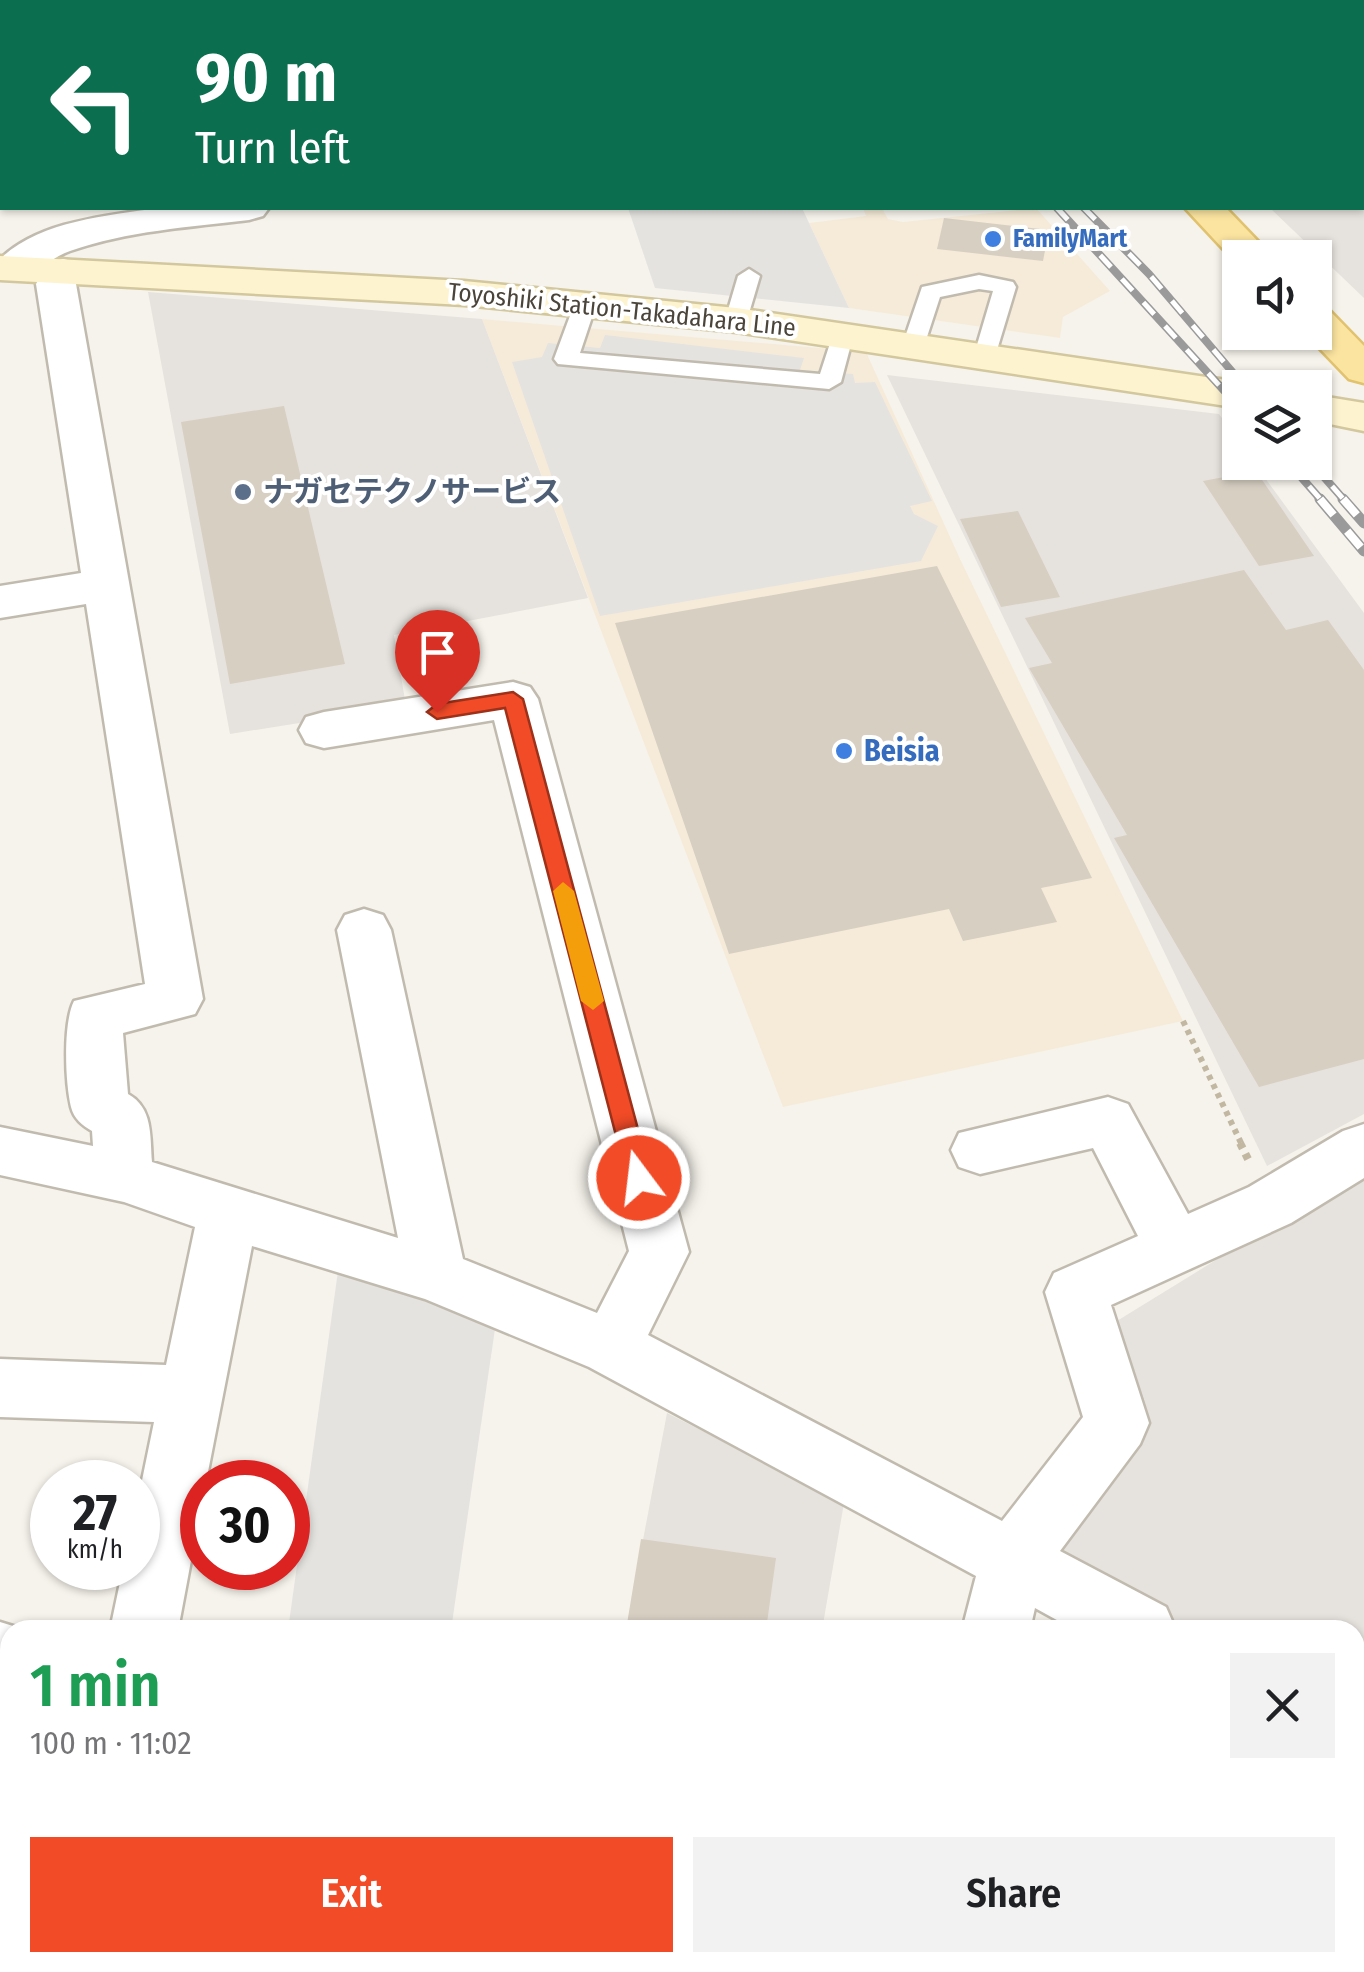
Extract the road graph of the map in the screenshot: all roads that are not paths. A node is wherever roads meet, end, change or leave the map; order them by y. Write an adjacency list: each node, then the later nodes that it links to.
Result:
1 (234, 210): 4 (street)
2 (1206, 210): 3 (main road)
3 (1236, 240)
4 (7, 268): 5 (main road, Toyoshiki Station-Takadahara Line)
5 (63, 271): 7 (main road, Toyoshiki Station-Takadahara Line); 17 (street)
6 (749, 276): 8 (lane)
7 (586, 305): 8 (main road, Toyoshiki Station-Takadahara Line); 9 (lane)
8 (736, 320): 9 (main road, Toyoshiki Station-Takadahara Line)
9 (842, 332): 11 (main road, Toyoshiki Station-Takadahara Line)
10 (1332, 337): 13 (main road)
11 (914, 344): 12 (main road, Toyoshiki Station-Takadahara Line); 12 (lane)
12 (986, 355): 14 (main road, Toyoshiki Station-Takadahara Line)
13 (1364, 370)
14 (1222, 392)
15 (1332, 411): 16 (main road)
16 (1364, 417)
17 (106, 584): 18 (street); 24 (street)
18 (0, 602)
19 (324, 730): 28 (street)
20 (364, 930): 27 (street)
21 (1364, 1148): 26 (street)
22 (980, 1150): 26 (street)
23 (0, 1151): 24 (street)
24 (124, 1177): 25 (street)
25 (228, 1213): 27 (street); 30 (street)
26 (1175, 1249): 31 (street)
27 (427, 1287): 28 (street)
28 (611, 1347): 31 (street)
29 (0, 1388): 30 (street)
30 (191, 1395): 32 (street)
31 (1012, 1560): 33 (street); 34 (street)
32 (146, 1620)
33 (998, 1620)
34 (1123, 1620)

